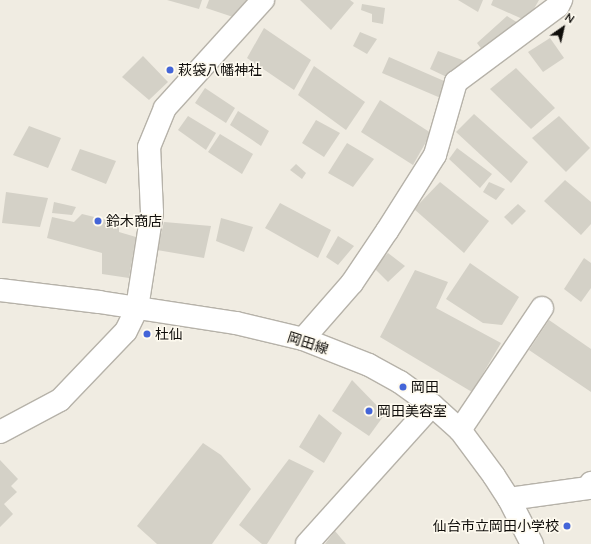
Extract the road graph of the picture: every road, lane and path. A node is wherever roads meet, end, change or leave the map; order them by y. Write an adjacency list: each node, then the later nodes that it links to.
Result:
1 (263, 0): 4 (street)
2 (561, 0): 6 (street)
3 (0, 290): 4 (street, 岡田線)
4 (137, 308): 6 (street, 岡田線); 9 (street)
5 (542, 308): 8 (street)
6 (303, 339): 7 (street, 岡田線)
7 (432, 405): 8 (street, 岡田線); 12 (street)
8 (460, 430): 11 (street, 岡田線)
9 (0, 432)
10 (591, 483): 11 (street)
11 (510, 499): 13 (street, 岡田線)
12 (308, 544)
13 (532, 544)

